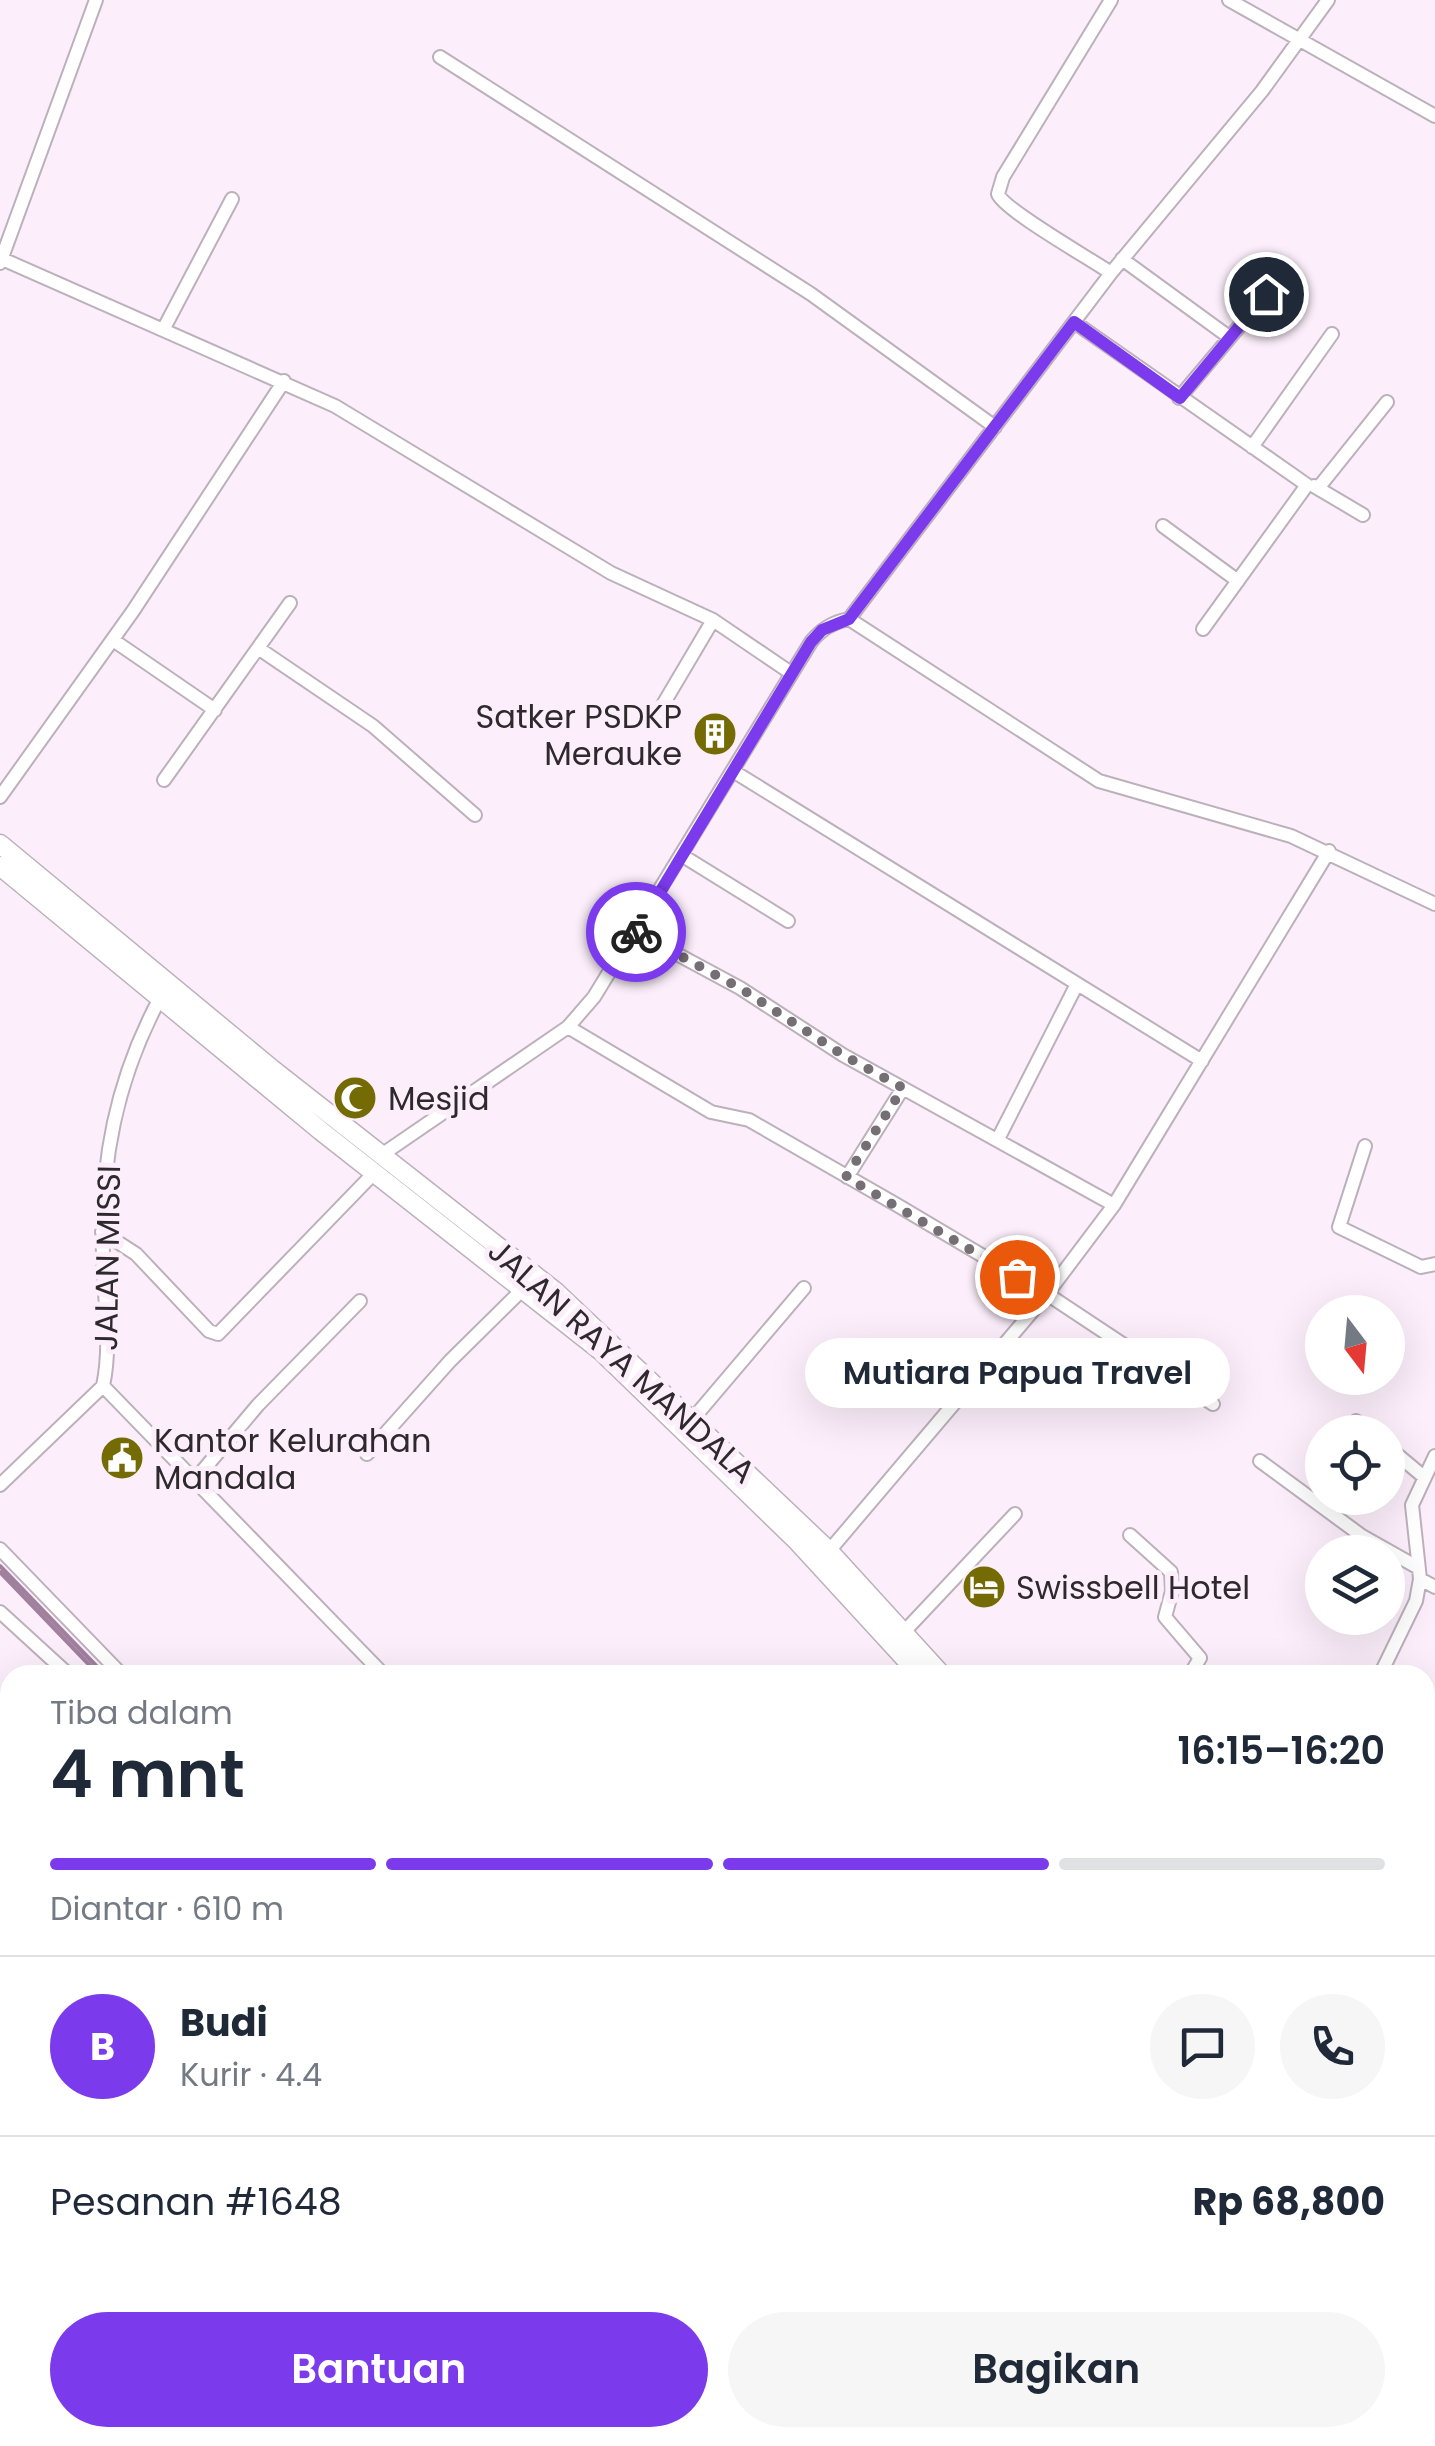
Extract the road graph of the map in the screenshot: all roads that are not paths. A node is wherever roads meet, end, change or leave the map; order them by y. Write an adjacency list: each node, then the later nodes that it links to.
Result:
1 (96, 0): 10 (street)
2 (1111, 0): 12 (street)
3 (1228, 0): 5 (street)
4 (1328, 0): 5 (street)
5 (1297, 42): 7 (street); 9 (street)
6 (440, 57): 20 (street)
7 (1435, 116)
8 (232, 199): 14 (street)
9 (1122, 259): 12 (street); 16 (street)
10 (1, 260): 14 (street)
11 (1286, 272): 16 (street)
12 (1111, 273): 13 (street)
13 (1074, 322): 18 (street); 20 (street)
14 (163, 330): 17 (street)
15 (1332, 334): 21 (street)
16 (1228, 337): 18 (street)
17 (284, 381): 28 (street); 30 (street)
18 (1180, 398): 21 (street)
19 (1387, 402): 22 (street)
20 (996, 427): 27 (street)
21 (1252, 447): 22 (street)
22 (1313, 486): 23 (street); 25 (street)
23 (1364, 516)
24 (1163, 526): 25 (street)
25 (1238, 580): 29 (street)
26 (290, 602): 31 (street)
27 (849, 619): 32 (street); 40 (street)
28 (714, 620): 32 (street); 34 (street)
29 (1203, 629)
30 (113, 640): 33 (street); 37 (street)
31 (258, 648): 33 (street); 38 (street)
32 (791, 673): 35 (street)
33 (215, 710): 36 (street)
34 (658, 712)
35 (733, 772): 41 (street); 46 (street)
36 (164, 780)
37 (0, 797)
38 (474, 815)
39 (0, 844): 53 (highway, JALAN RAYA MANDALA)
40 (1329, 850): 43 (street); 49 (street)
41 (682, 856): 44 (street); 45 (street)
42 (0, 866): 47 (highway, JALAN RAYA MANDALA)
43 (1435, 904)
44 (788, 921)
45 (636, 932): 48 (street); 50 (street)
46 (1076, 986): 49 (street); 51 (street)
47 (160, 998): 53 (highway, JALAN RAYA MANDALA); 56 (street, JALAN MISSI)
48 (568, 1027): 53 (street); 54 (street)
49 (1202, 1062): 55 (street)
50 (903, 1088): 51 (street); 54 (street)
51 (999, 1138): 55 (street)
52 (1365, 1146): 57 (street)
53 (377, 1164): 56 (street); 58 (highway, JALAN RAYA MANDALA); 64 (highway, JALAN RAYA MANDALA)
54 (846, 1177): 60 (street)
55 (1114, 1205): 60 (street)
56 (102, 1232): 62 (street, JALAN MISSI)
57 (1435, 1264)
58 (524, 1287): 64 (highway, JALAN RAYA MANDALA); 65 (street)
59 (804, 1288): 64 (street)
60 (1048, 1294): 63 (street); 75 (street)
61 (360, 1302): 70 (street)
62 (103, 1386): 70 (street); 71 (street, JALAN MISSI)
63 (1213, 1404)
64 (689, 1425): 75 (highway, JALAN RAYA MANDALA); 83 (highway, JALAN RAYA MANDALA)
65 (367, 1454)
66 (1435, 1456): 69 (street)
67 (1260, 1461): 76 (street)
68 (1405, 1461): 69 (street)
69 (1424, 1477): 76 (street)
70 (194, 1481): 82 (street)
71 (0, 1485)
72 (1015, 1514): 79 (street)
73 (1130, 1535): 85 (street)
74 (0, 1549): 81 (street)
75 (830, 1551): 79 (highway, JALAN RAYA MANDALA)
76 (1419, 1572): 77 (street); 86 (street)
77 (1435, 1586)
78 (0, 1612): 80 (street)
79 (902, 1634): 84 (highway, JALAN RAYA MANDALA)
80 (59, 1665)
81 (112, 1665)
82 (374, 1665)
83 (911, 1665)
84 (932, 1665)
85 (1196, 1665)
86 (1385, 1665)

